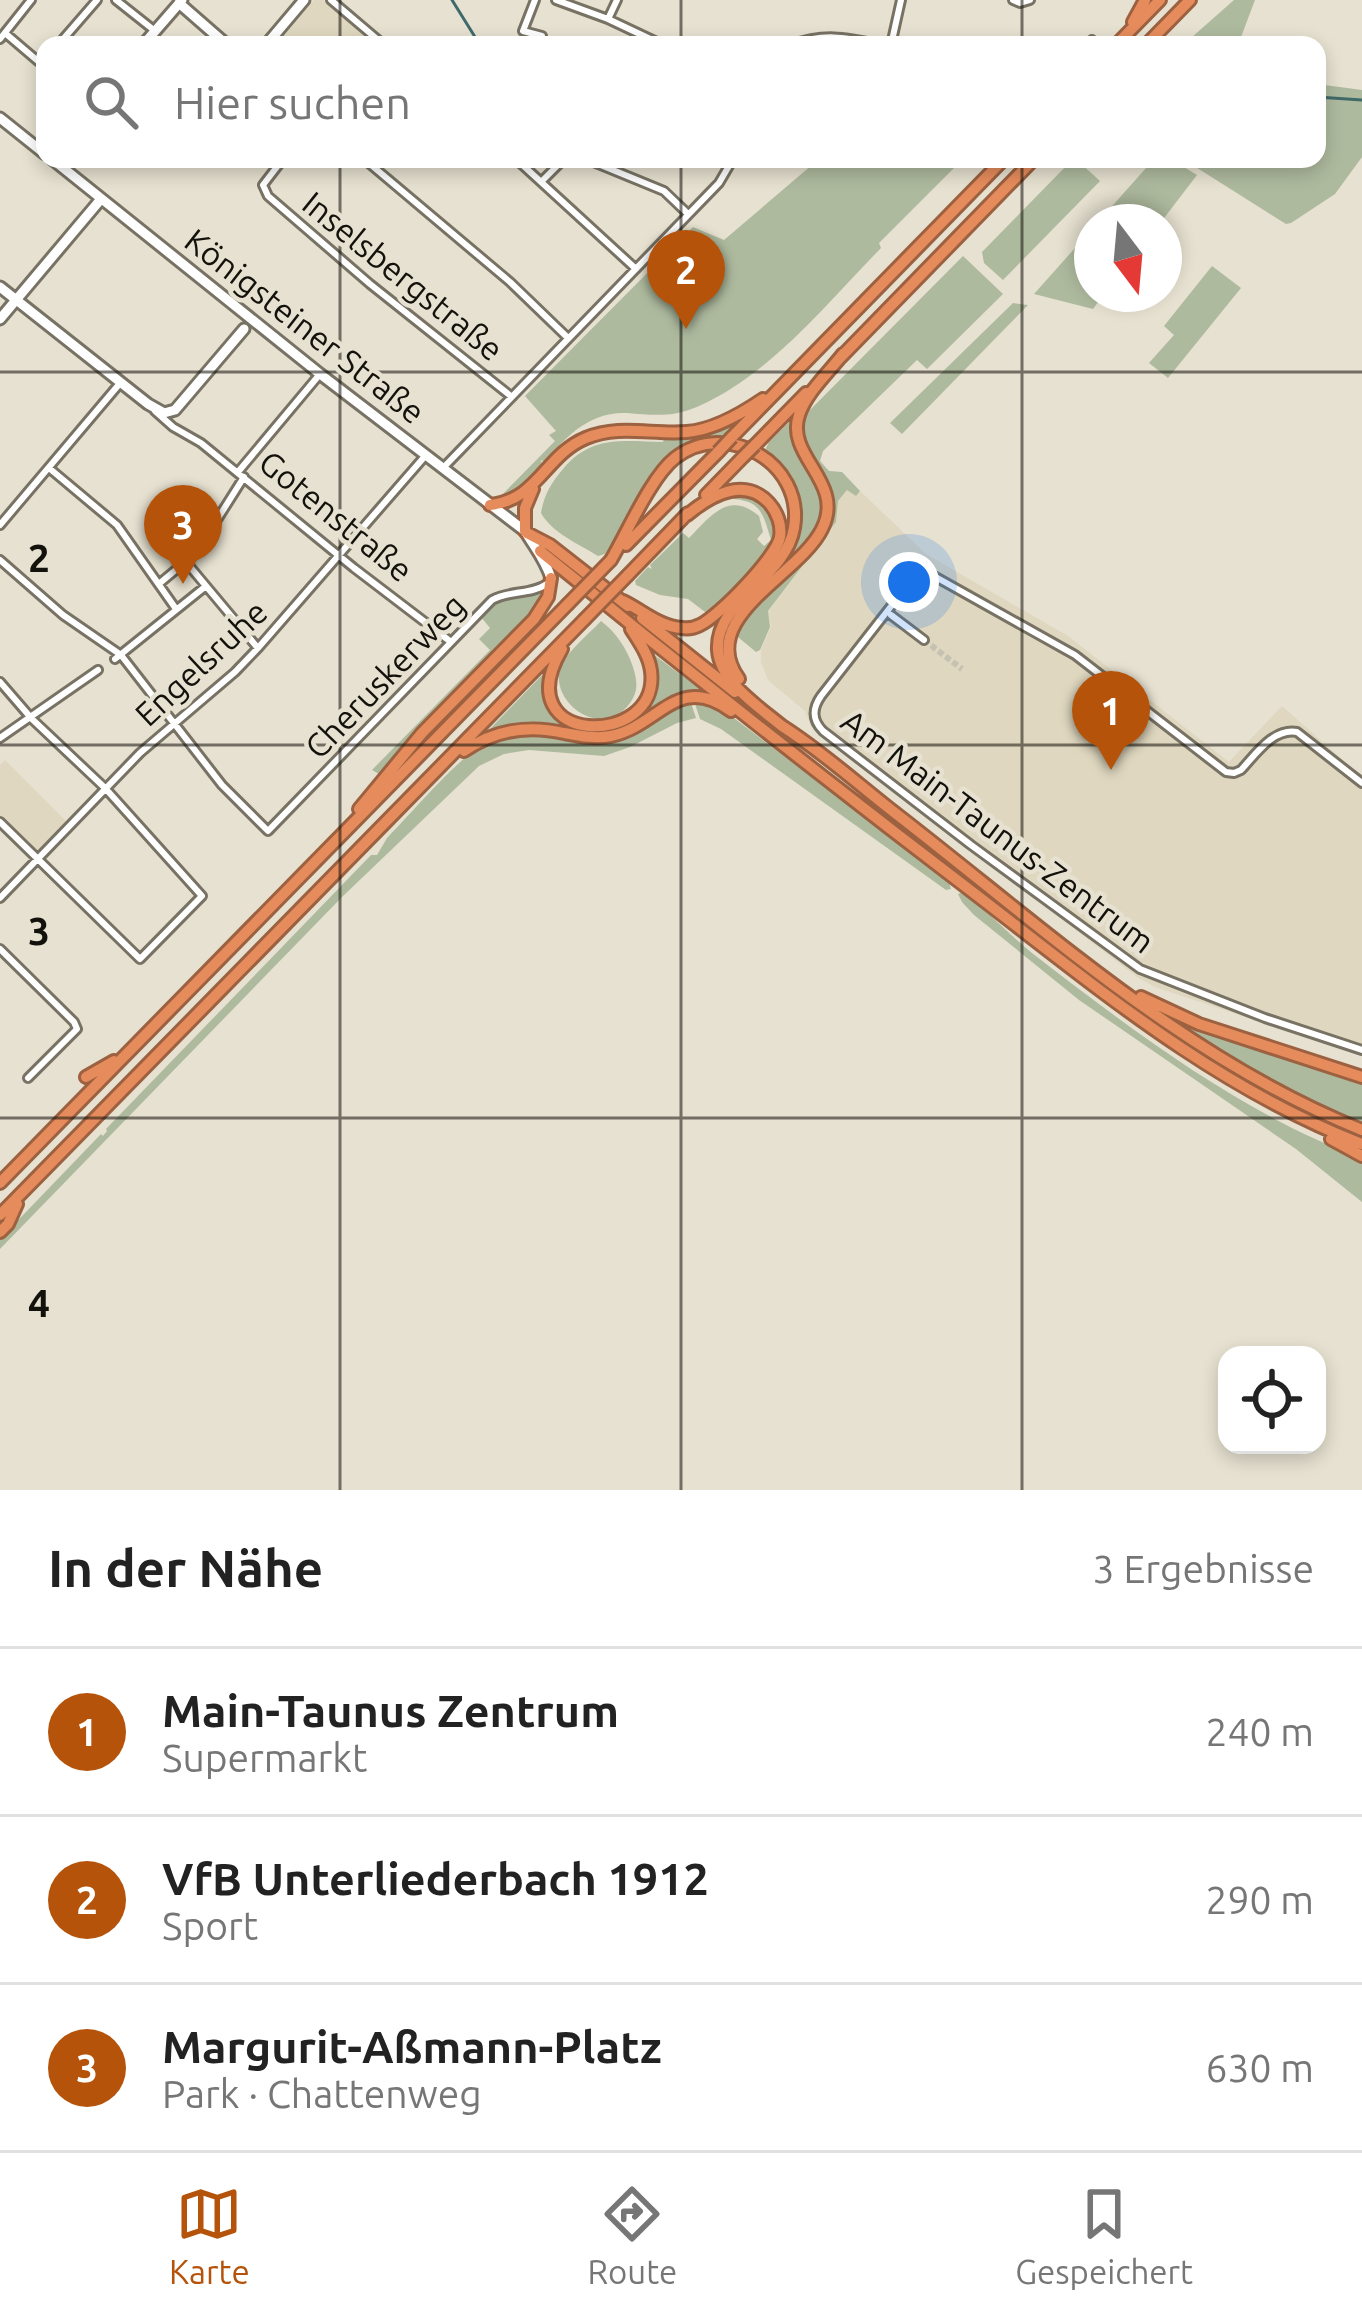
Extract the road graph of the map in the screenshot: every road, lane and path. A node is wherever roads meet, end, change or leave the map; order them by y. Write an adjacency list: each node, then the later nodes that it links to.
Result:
1 (31, 0): 19 (street)
2 (97, 0): 20 (street)
3 (116, 0): 18 (street)
4 (304, 0): 23 (main road)
5 (331, 0): 24 (street)
6 (535, 0): 25 (street)
7 (556, 0): 16 (street)
8 (617, 0): 17 (street)
9 (901, 0): 27 (street)
10 (1013, 0): 11 (street)
11 (1030, 0)
12 (1144, 0): 28 (highway)
13 (1160, 0): 29 (highway)
14 (1190, 0): 30 (highway)
15 (181, 2): 18 (main road); 22 (main road)
16 (573, 3): 17 (street)
17 (608, 19): 26 (street)
18 (155, 31): 21 (main road)
19 (2, 36): 31 (street)
20 (66, 36)
21 (151, 36)
22 (217, 36)
23 (274, 36)
24 (373, 36)
25 (542, 36)
26 (644, 36)
27 (890, 36)
28 (1123, 36)
29 (1125, 36)
30 (1155, 36)
31 (36, 60)
32 (0, 118): 33 (main road, Königsteiner Straße)
33 (36, 146)
34 (63, 168): 44 (main road, Königsteiner Straße)
35 (276, 168): 58 (street, Inselsbergstraße)
36 (375, 168): 53 (street)
37 (527, 168): 43 (street)
38 (555, 168): 43 (street)
39 (608, 168): 45 (street)
40 (728, 168): 45 (street)
41 (995, 168): 57 (highway)
42 (1025, 168): 54 (highway)
43 (542, 181): 46 (street)
44 (101, 199): 48 (main road); 49 (main road, Königsteiner Straße)
45 (688, 214): 46 (street)
46 (636, 268): 53 (street)
47 (0, 286): 48 (main road, Gotenstraße)
48 (16, 300): 50 (main road); 56 (main road, Gotenstraße)
49 (244, 314): 51 (main road, Königsteiner Straße); 52 (main road)
50 (0, 319)
51 (260, 326): 52 (main road); 55 (main road, Königsteiner Straße)
52 (244, 329): 60 (main road)
53 (568, 338): 58 (street)
54 (844, 354): 68 (highway, bridge); 94 (highway)
55 (320, 374): 62 (main road, Königsteiner Straße); 65 (street)
56 (121, 382): 59 (main road, Gotenstraße); 63 (street)
57 (785, 382): 66 (highway); 74 (highway, bridge)
58 (512, 397): 64 (street)
59 (148, 404): 60 (main road); 61 (street, Gotenstraße)
60 (175, 410): 61 (street, Gotenstraße)
61 (187, 433): 65 (street, Gotenstraße)
62 (426, 455): 64 (main road, Königsteiner Straße); 72 (street, Engelsruhe)
63 (49, 468): 69 (street); 77 (street)
64 (443, 468): 67 (main road, Königsteiner Straße)
65 (241, 475): 72 (street, Gotenstraße); 75 (street)
66 (540, 476): 67 (highway); 70 (highway)
67 (490, 505): 70 (main road, Königsteiner Straße)
68 (687, 515): 79 (highway); 82 (highway, bridge)
69 (0, 525)
70 (526, 532): 71 (main road, Königsteiner Straße); 79 (highway)
71 (540, 551): 76 (main road, Königsteiner Straße); 83 (highway)
72 (341, 556): 85 (street, Gotenstraße); 86 (street, Engelsruhe)
73 (0, 560): 87 (street)
74 (611, 560): 90 (highway); 100 (highway, bridge)
75 (186, 562): 77 (street); 78 (street)
76 (550, 578): 85 (street, Cheruskerweg); 100 (highway)
77 (160, 583): 80 (street)
78 (206, 586): 80 (street); 86 (street)
79 (623, 601): 90 (highway)
80 (176, 608): 87 (street)
81 (891, 615): 84 (street)
82 (584, 620): 83 (highway); 96 (highway)
83 (626, 621): 93 (highway)
84 (924, 640)
85 (451, 642): 92 (street, Cheruskerweg)
86 (258, 649): 92 (street, Engelsruhe)
87 (118, 657): 92 (street)
88 (98, 670): 91 (street)
89 (0, 682): 91 (street)
90 (763, 711): 94 (highway)
91 (32, 718): 95 (street); 98 (street)
92 (175, 724): 98 (street, Engelsruhe)
93 (755, 725): 96 (highway); 110 (highway)
94 (797, 736): 104 (highway)
95 (0, 739)
96 (433, 775): 115 (highway)
97 (1362, 783): 105 (street, Am Main-Taunus-Zentrum)
98 (105, 788): 101 (street, Engelsruhe); 101 (street)
99 (0, 822): 101 (street)
100 (332, 845): 106 (highway)
101 (38, 859): 102 (street, Engelsruhe)
102 (0, 898)
103 (0, 949): 109 (street)
104 (1106, 980): 108 (highway); 111 (highway)
105 (1362, 1050)
106 (128, 1053): 107 (highway); 114 (highway)
107 (86, 1077)
108 (1362, 1077)
109 (28, 1078)
110 (1282, 1109): 112 (highway); 113 (highway)
111 (1362, 1130)
112 (1362, 1144)
113 (1362, 1156)
114 (0, 1183)
115 (20, 1195): 116 (highway); 117 (highway)
116 (0, 1215)
117 (0, 1232)

